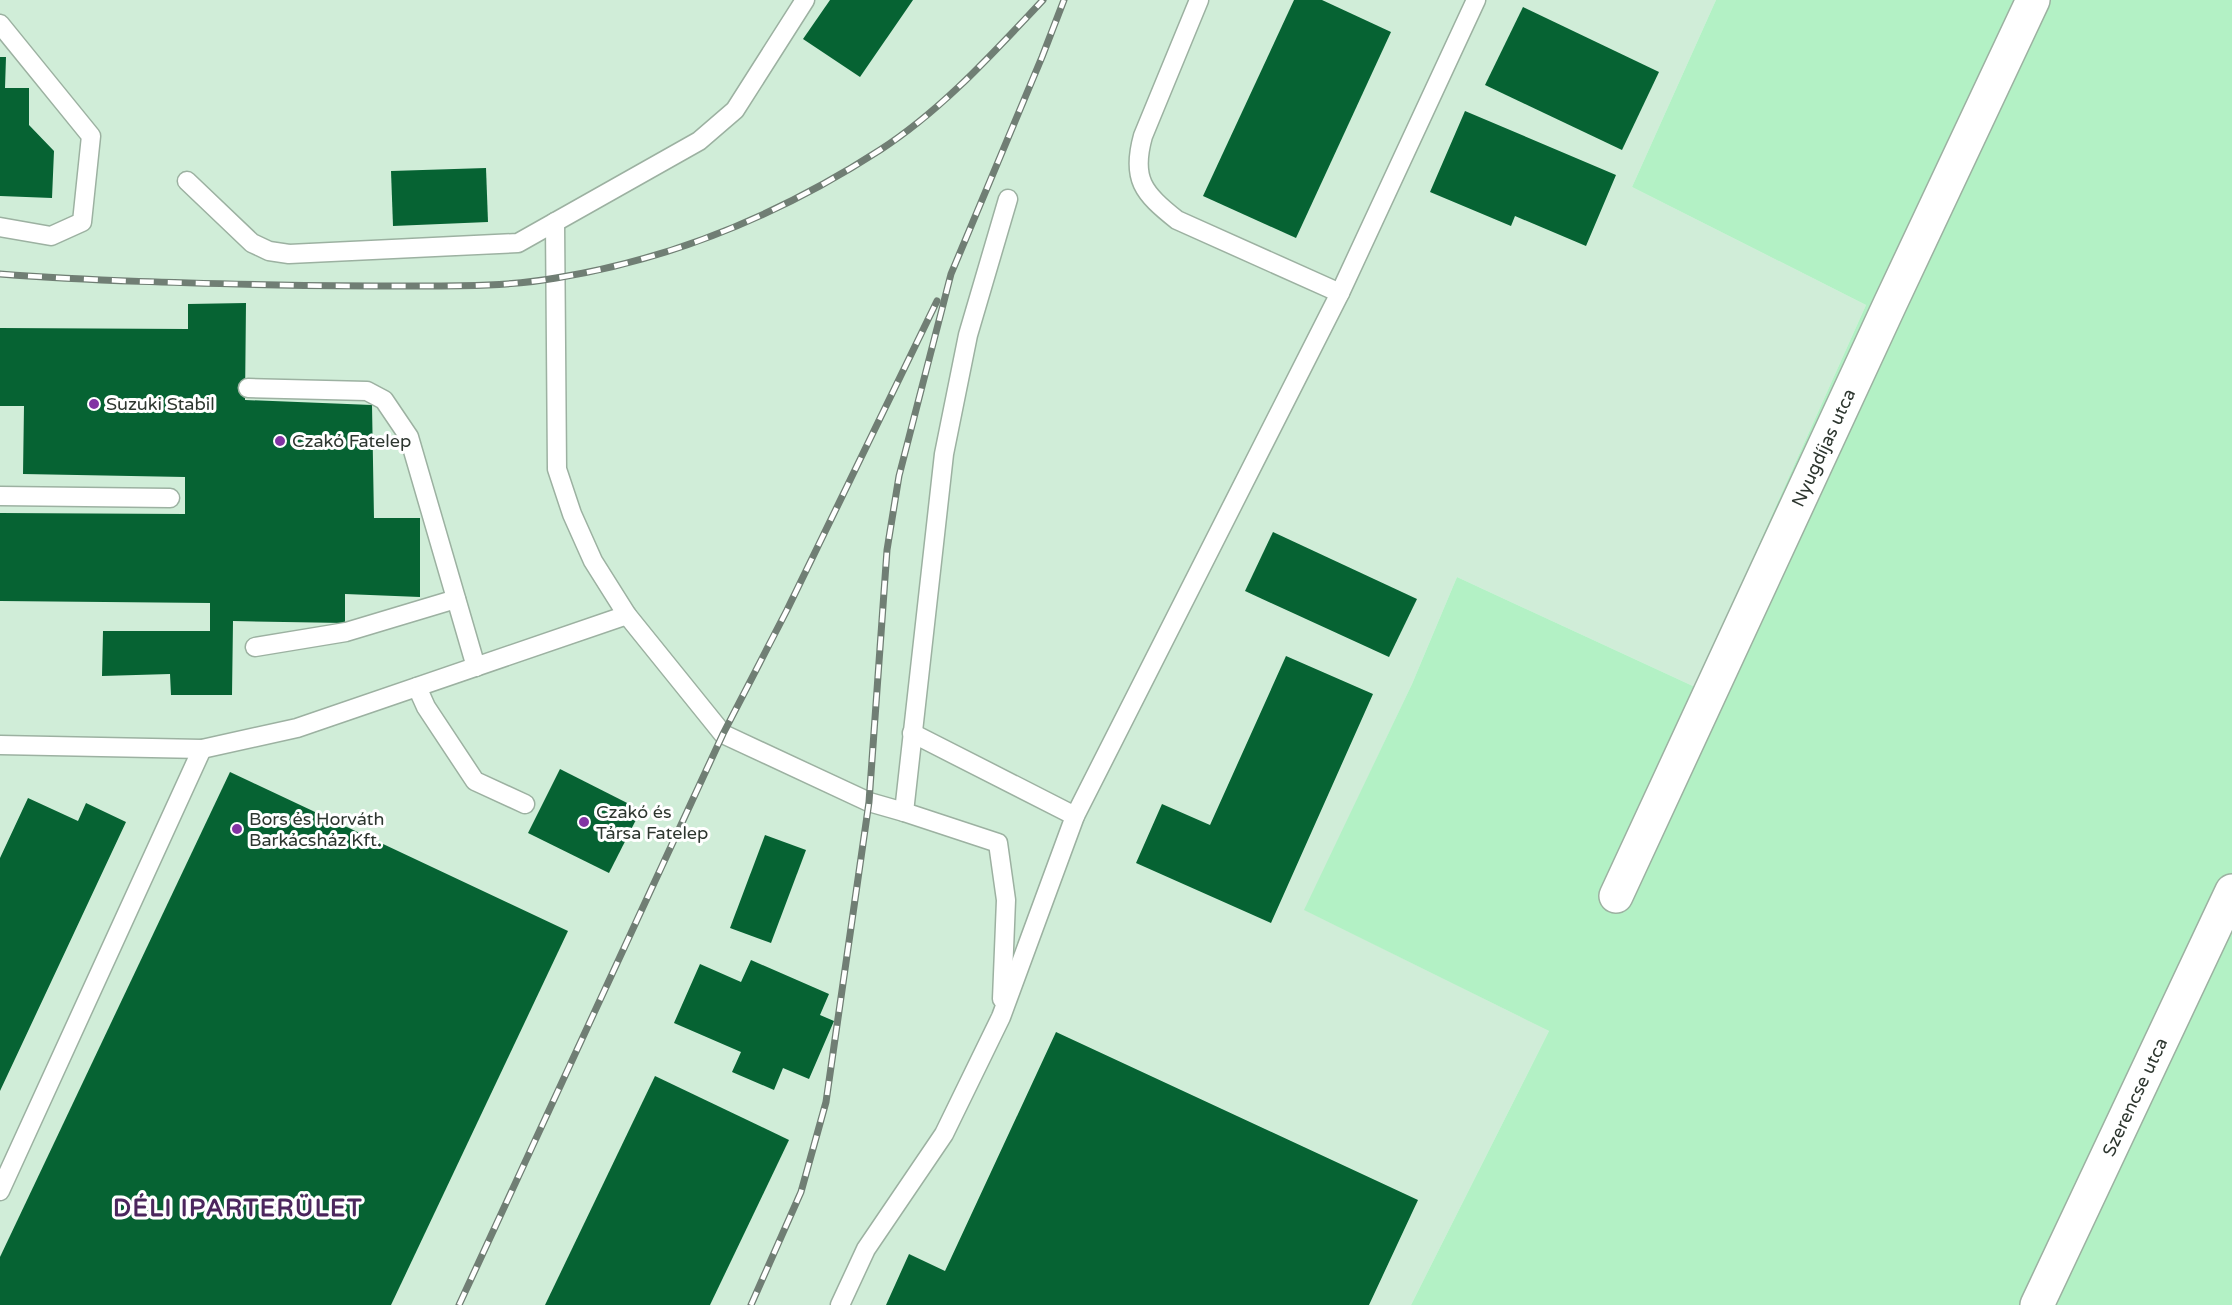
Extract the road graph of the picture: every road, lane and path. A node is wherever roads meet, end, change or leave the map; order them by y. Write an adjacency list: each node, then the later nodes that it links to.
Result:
1 (805, 0): 8 (lane)
2 (1199, 0): 10 (lane)
3 (1476, 0): 10 (lane)
4 (2033, 0): 26 (street, Nyugdíjas utca)
5 (0, 24): 9 (lane)
6 (187, 181): 8 (lane)
7 (1008, 199): 19 (lane)
8 (555, 222): 15 (lane)
9 (0, 227)
10 (1340, 293): 24 (lane)
11 (248, 388): 14 (lane)
12 (0, 496): 13 (lane)
13 (170, 498)
14 (456, 599): 16 (lane); 17 (lane)
15 (627, 615): 17 (lane); 23 (lane)
16 (255, 647)
17 (476, 667): 18 (lane)
18 (417, 687): 21 (lane); 22 (lane)
19 (912, 733): 23 (lane); 24 (lane)
20 (0, 745): 21 (lane)
21 (202, 749): 28 (lane)
22 (525, 804)
23 (904, 812): 27 (lane)
24 (1075, 816): 27 (lane)
25 (2232, 891): 30 (street, Szerencse utca)
26 (1616, 896)
27 (1001, 1017): 29 (lane)
28 (0, 1191)
29 (840, 1305)
30 (2037, 1305)

